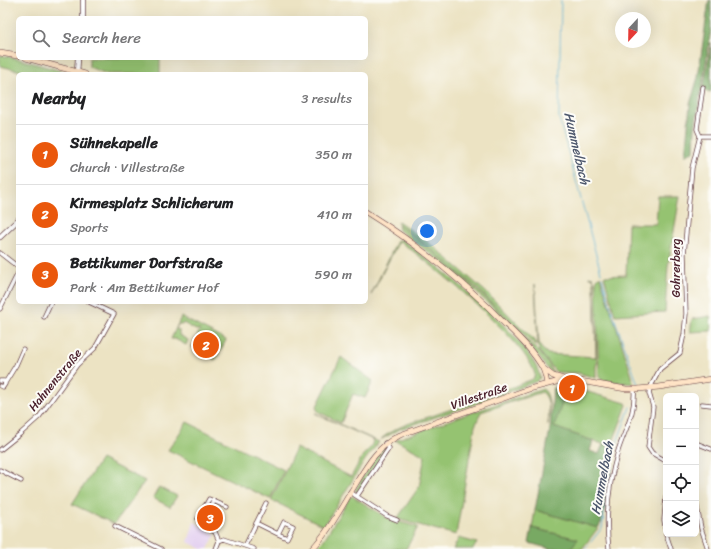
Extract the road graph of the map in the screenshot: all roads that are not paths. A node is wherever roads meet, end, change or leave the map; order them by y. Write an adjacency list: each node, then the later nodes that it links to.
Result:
1 (83, 0): 2 (street)
2 (83, 16)
3 (0, 53): 4 (main road)
4 (16, 56)
5 (33, 60): 7 (main road)
6 (78, 60): 8 (street)
7 (74, 72)
8 (77, 72)
9 (703, 87): 10 (street, Gohrerberg)
10 (700, 136): 11 (street); 30 (street, Gohrerberg)
11 (711, 136)
12 (368, 213): 23 (main road)
13 (16, 222): 14 (street)
14 (0, 237)
15 (0, 254): 16 (street)
16 (16, 266)
17 (16, 277): 20 (street)
18 (50, 304): 21 (street)
19 (93, 304): 36 (street, Hahnenstraße)
20 (0, 309)
21 (44, 317)
22 (23, 349): 27 (street)
23 (542, 367): 26 (main road); 28 (main road)
24 (711, 378): 30 (main road, Villestraße)
25 (0, 381): 27 (street)
26 (569, 381): 28 (main road, Villestraße); 31 (main road, Villestraße)
27 (5, 383): 29 (street)
28 (548, 384): 34 (main road, Villestraße)
29 (0, 386)
30 (650, 388): 31 (main road, Villestraße); 38 (street)
31 (634, 389): 57 (street)
32 (702, 404): 33 (street)
33 (711, 405)
34 (385, 443): 41 (main road, Villestraße); 42 (street)
35 (699, 444): 37 (street)
36 (0, 450)
37 (711, 450)
38 (663, 460)
39 (0, 470): 40 (street)
40 (21, 481)
41 (350, 492): 42 (street); 56 (main road, Villestraße)
42 (357, 496): 46 (street)
43 (266, 503): 47 (street)
44 (227, 507): 51 (street)
45 (699, 518): 59 (street)
46 (397, 520)
47 (256, 523): 49 (street); 52 (street)
48 (114, 526): 53 (street)
49 (278, 534): 49 (street)
50 (667, 537): 58 (street)
51 (220, 541): 52 (street); 54 (street)
52 (245, 546): 55 (street)
53 (161, 549)
54 (216, 549)
55 (254, 549)
56 (312, 549)
57 (609, 549)
58 (671, 549)
59 (708, 549)

